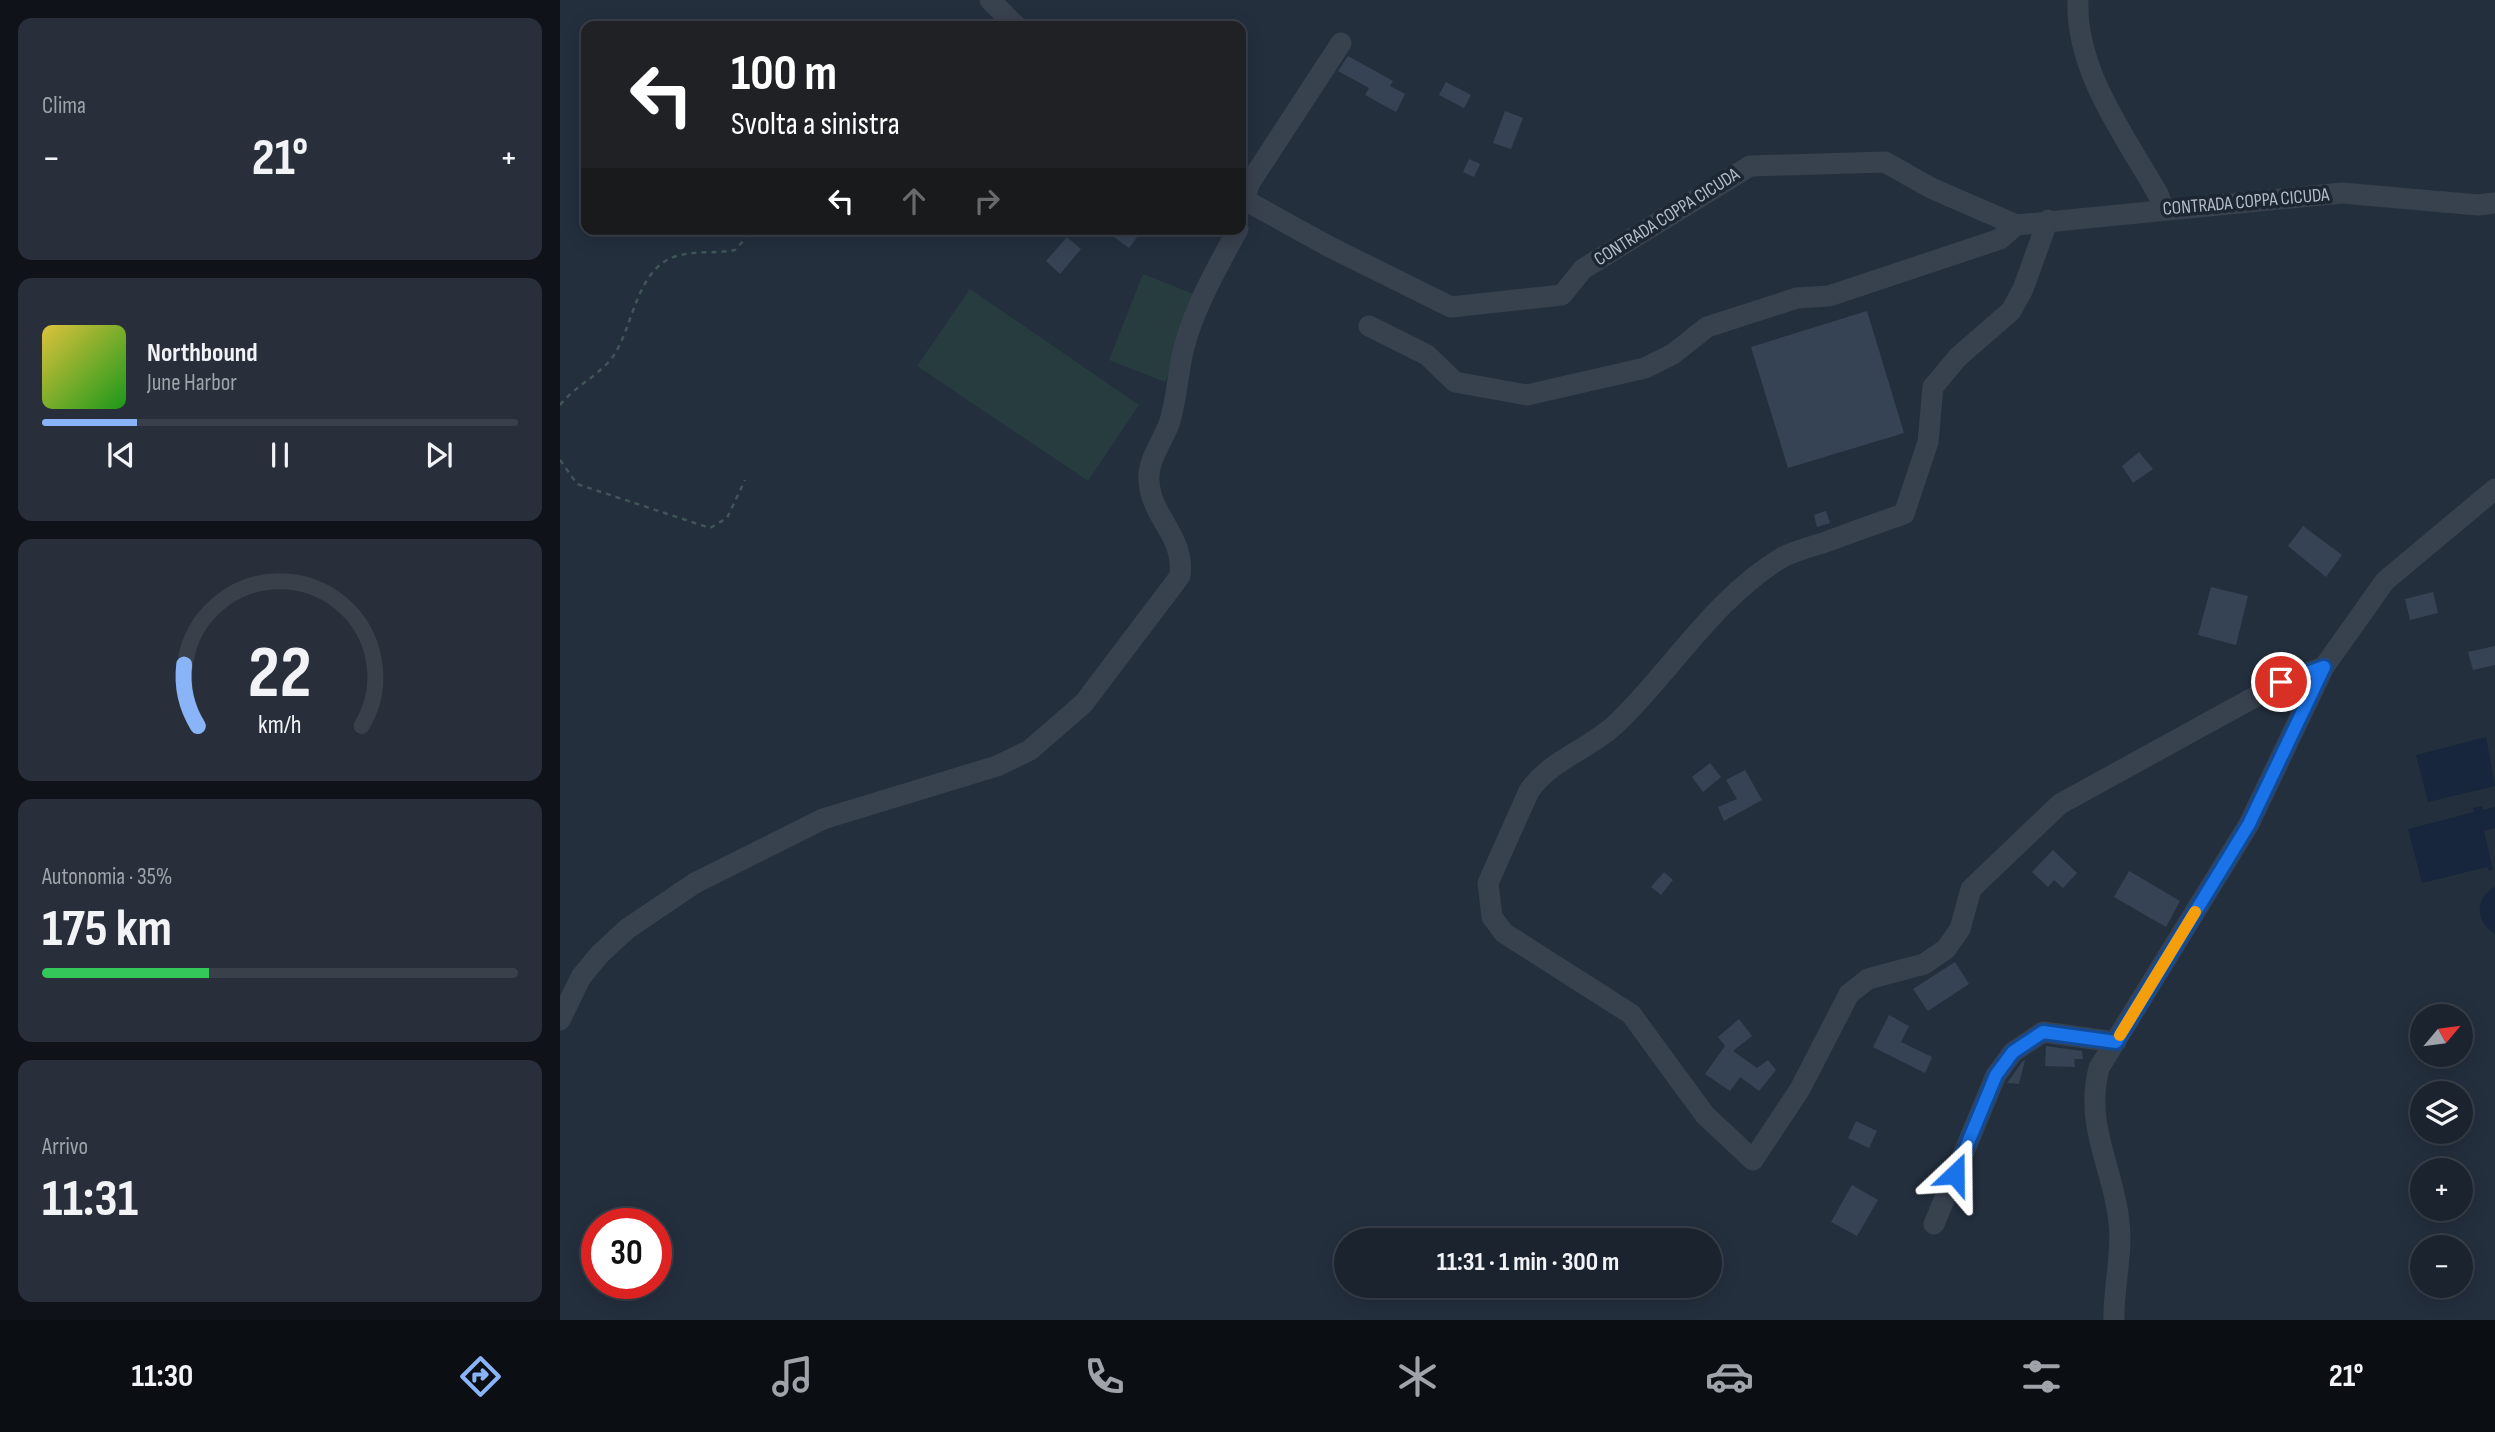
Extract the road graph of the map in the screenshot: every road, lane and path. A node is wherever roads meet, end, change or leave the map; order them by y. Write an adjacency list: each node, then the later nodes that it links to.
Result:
1 (990, 0): 3 (street)
2 (2078, 0): 7 (street)
3 (1011, 21)
4 (1341, 43): 5 (street)
5 (1246, 200): 9 (street, CONTRADA COPPA CICUDA)
6 (2489, 207): 7 (street, CONTRADA COPPA CICUDA)
7 (2163, 209): 8 (street, CONTRADA COPPA CICUDA)
8 (2048, 220): 9 (street, CONTRADA COPPA CICUDA); 17 (street)
9 (2015, 225): 12 (street)
10 (745, 235): 13 (path)
11 (1235, 235): 18 (street)
12 (1369, 327)
13 (560, 405)
14 (560, 460): 15 (path)
15 (745, 480)
16 (2495, 489): 17 (street)
17 (2324, 667): 19 (street)
18 (560, 1020)
19 (2116, 1042): 20 (street); 21 (street)
20 (1934, 1224)
21 (2114, 1320)

